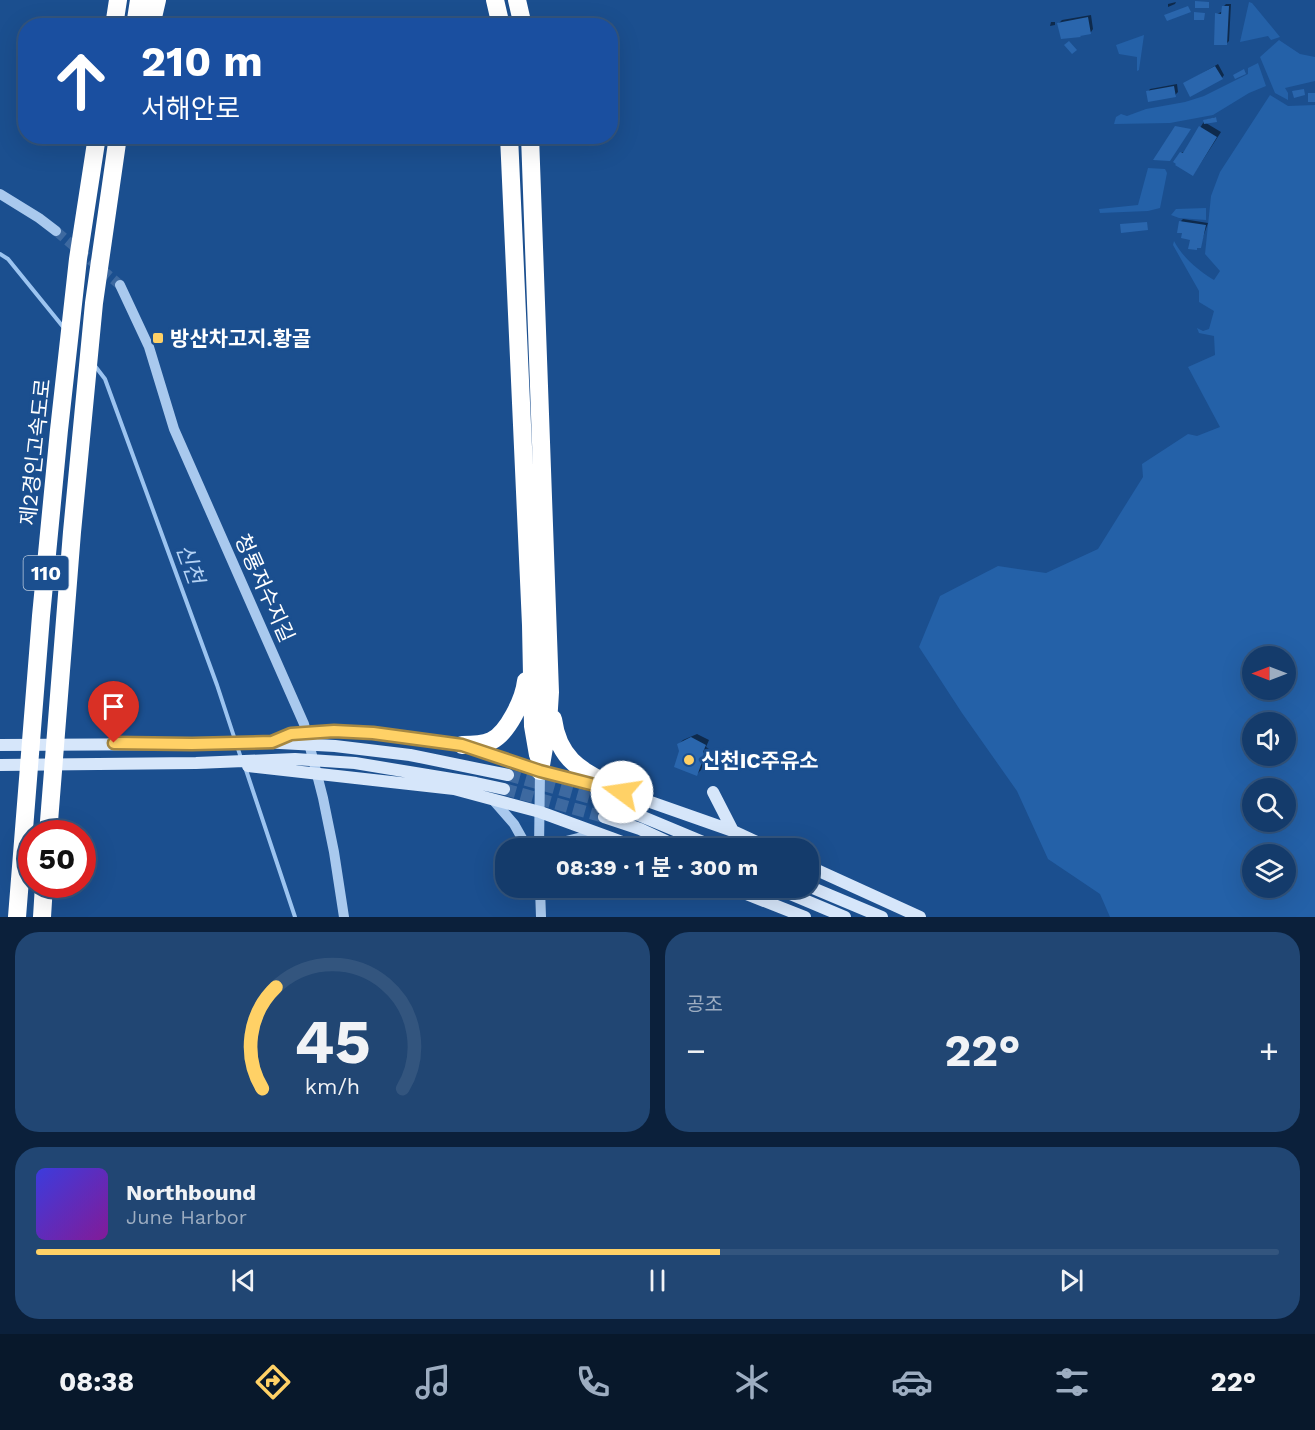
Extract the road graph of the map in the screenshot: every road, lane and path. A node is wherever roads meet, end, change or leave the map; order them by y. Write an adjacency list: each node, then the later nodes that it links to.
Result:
1 (118, 0): 6 (highway)
2 (139, 0): 7 (highway)
3 (157, 0): 8 (highway)
4 (495, 0): 9 (highway)
5 (517, 0): 10 (highway)
6 (115, 18)
7 (136, 18)
8 (153, 18)
9 (499, 18)
10 (521, 18)
11 (96, 144): 51 (highway, 제2경인고속도로 / 110)
12 (117, 144): 17 (highway, 제2경인고속도로 / 110)
13 (123, 144): 17 (highway)
14 (509, 144): 20 (highway)
15 (530, 144): 21 (highway)
16 (0, 194): 18 (street)
17 (109, 195): 35 (highway, 제2경인고속도로 / 110)
18 (56, 231)
19 (120, 285): 53 (street, 청룡저수지길)
20 (531, 625): 24 (highway); 27 (highway)
21 (550, 692): 27 (highway); 31 (highway)
22 (291, 739): 23 (main road); 24 (main road); 28 (main road)
23 (0, 745)
24 (462, 745): 27 (main road)
25 (0, 765): 26 (main road)
26 (296, 765): 29 (main road); 32 (main road)
27 (540, 771): 31 (main road); 33 (street)
28 (508, 775)
29 (504, 789)
30 (713, 792): 36 (main road)
31 (617, 798): 36 (main road); 43 (main road)
32 (493, 800): 33 (main road); 38 (street)
33 (540, 812): 37 (main road); 39 (street)
34 (604, 817): 42 (main road)
35 (49, 820)
36 (733, 831): 44 (main road)
37 (598, 834): 40 (street); 41 (main road)
38 (522, 838)
39 (539, 838)
40 (582, 838)
41 (609, 838)
42 (659, 838)
43 (698, 838)
44 (748, 838)
45 (819, 871): 58 (main road)
46 (819, 891): 57 (main road)
47 (43, 898): 52 (highway)
48 (540, 898): 54 (street)
49 (757, 898): 55 (main road)
50 (800, 898): 56 (main road)
51 (18, 917)
52 (42, 917)
53 (344, 917)
54 (541, 917)
55 (805, 917)
56 (845, 917)
57 (882, 917)
58 (920, 917)

